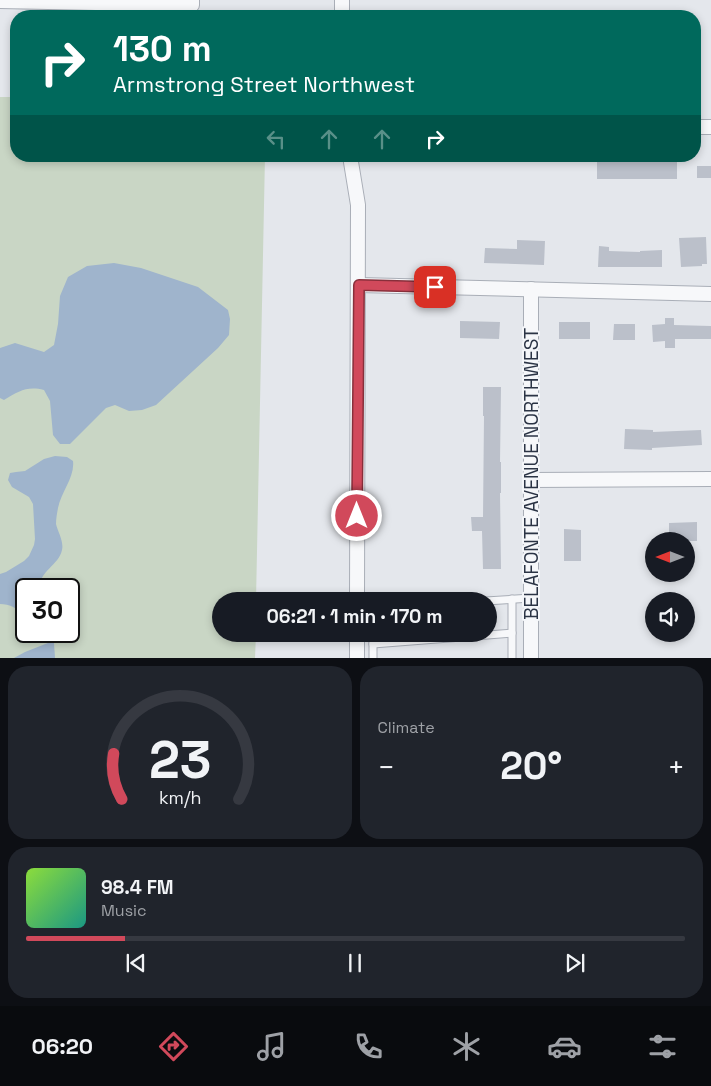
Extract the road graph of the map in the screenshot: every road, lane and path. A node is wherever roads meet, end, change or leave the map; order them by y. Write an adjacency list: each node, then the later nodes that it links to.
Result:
1 (192, 0): 2 (street)
2 (0, 1)
3 (351, 162): 4 (street)
4 (359, 285): 5 (street); 9 (street)
5 (531, 289): 6 (street); 7 (street, BELAFONTE AVENUE NORTHWEST)
6 (711, 294)
7 (531, 480): 8 (street); 10 (street, BELAFONTE AVENUE NORTHWEST)
8 (711, 480)
9 (357, 592)
10 (531, 598): 11 (lane); 19 (street, BELAFONTE AVENUE NORTHWEST)
11 (512, 599): 12 (lane); 13 (lane)
12 (497, 600)
13 (512, 633): 15 (lane); 18 (lane)
14 (357, 642): 16 (street)
15 (373, 644): 17 (lane)
16 (357, 658)
17 (373, 658)
18 (512, 658)
19 (531, 658)

